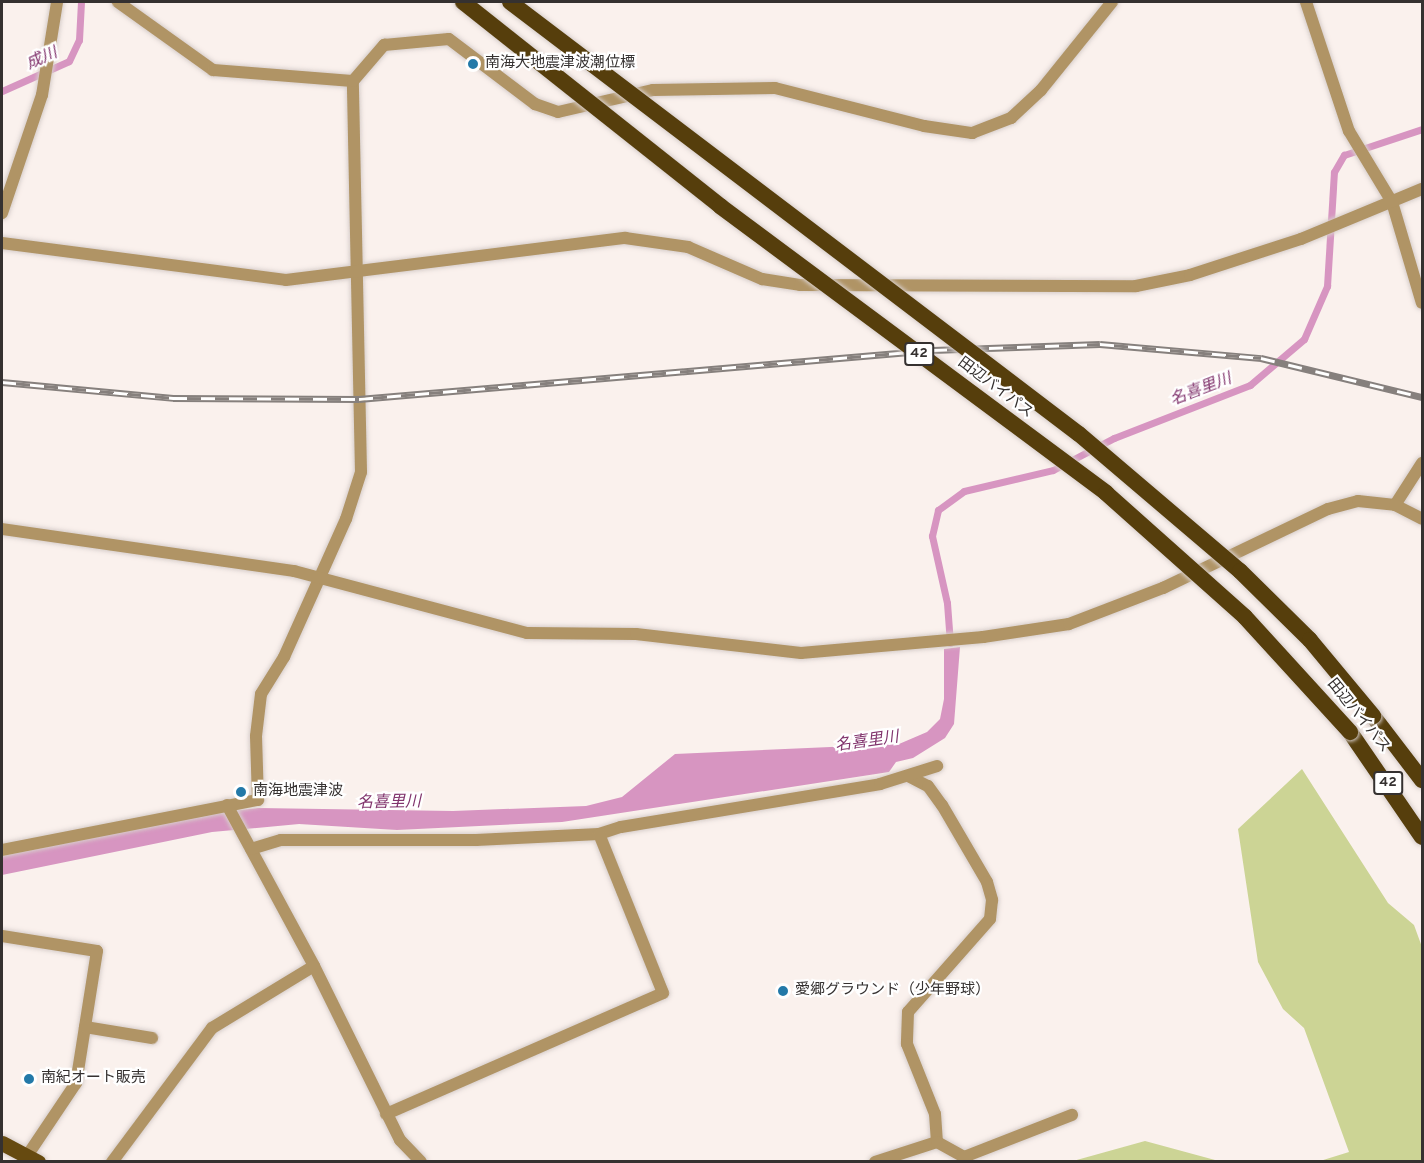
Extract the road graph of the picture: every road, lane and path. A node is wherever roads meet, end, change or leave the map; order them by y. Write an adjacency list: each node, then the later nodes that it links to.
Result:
1 (57, 2): 10 (street)
2 (118, 2): 7 (street)
3 (463, 2): 24 (highway, 田辺バイパス / 42, bridge)
4 (510, 2): 21 (highway, 田辺バイパス / 42, bridge)
5 (1112, 2): 7 (street)
6 (1306, 2): 9 (street)
7 (353, 81): 12 (street)
8 (1422, 189): 9 (street)
9 (1392, 202): 12 (street); 13 (street)
10 (2, 213)
11 (2, 243): 12 (street)
12 (357, 270): 18 (street)
13 (1422, 303)
14 (1422, 463): 15 (street)
15 (1395, 505): 16 (street); 18 (street)
16 (1422, 519)
17 (2, 529): 18 (street)
18 (320, 577): 22 (street)
19 (937, 766): 20 (street)
20 (910, 777): 23 (street); 33 (street)
21 (1422, 780)
22 (229, 808): 25 (street); 26 (street)
23 (599, 834): 25 (street); 31 (street)
24 (1422, 837)
25 (249, 845): 28 (street)
26 (2, 850)
27 (2, 936): 29 (street)
28 (314, 966): 31 (street); 36 (street)
29 (85, 1027): 30 (street); 35 (street)
30 (152, 1038)
31 (386, 1114): 37 (street)
32 (1072, 1115): 33 (street)
33 (937, 1142): 38 (street)
34 (2, 1143): 35 (main road)
35 (32, 1159)
36 (112, 1161)
37 (421, 1161)
38 (875, 1161)

